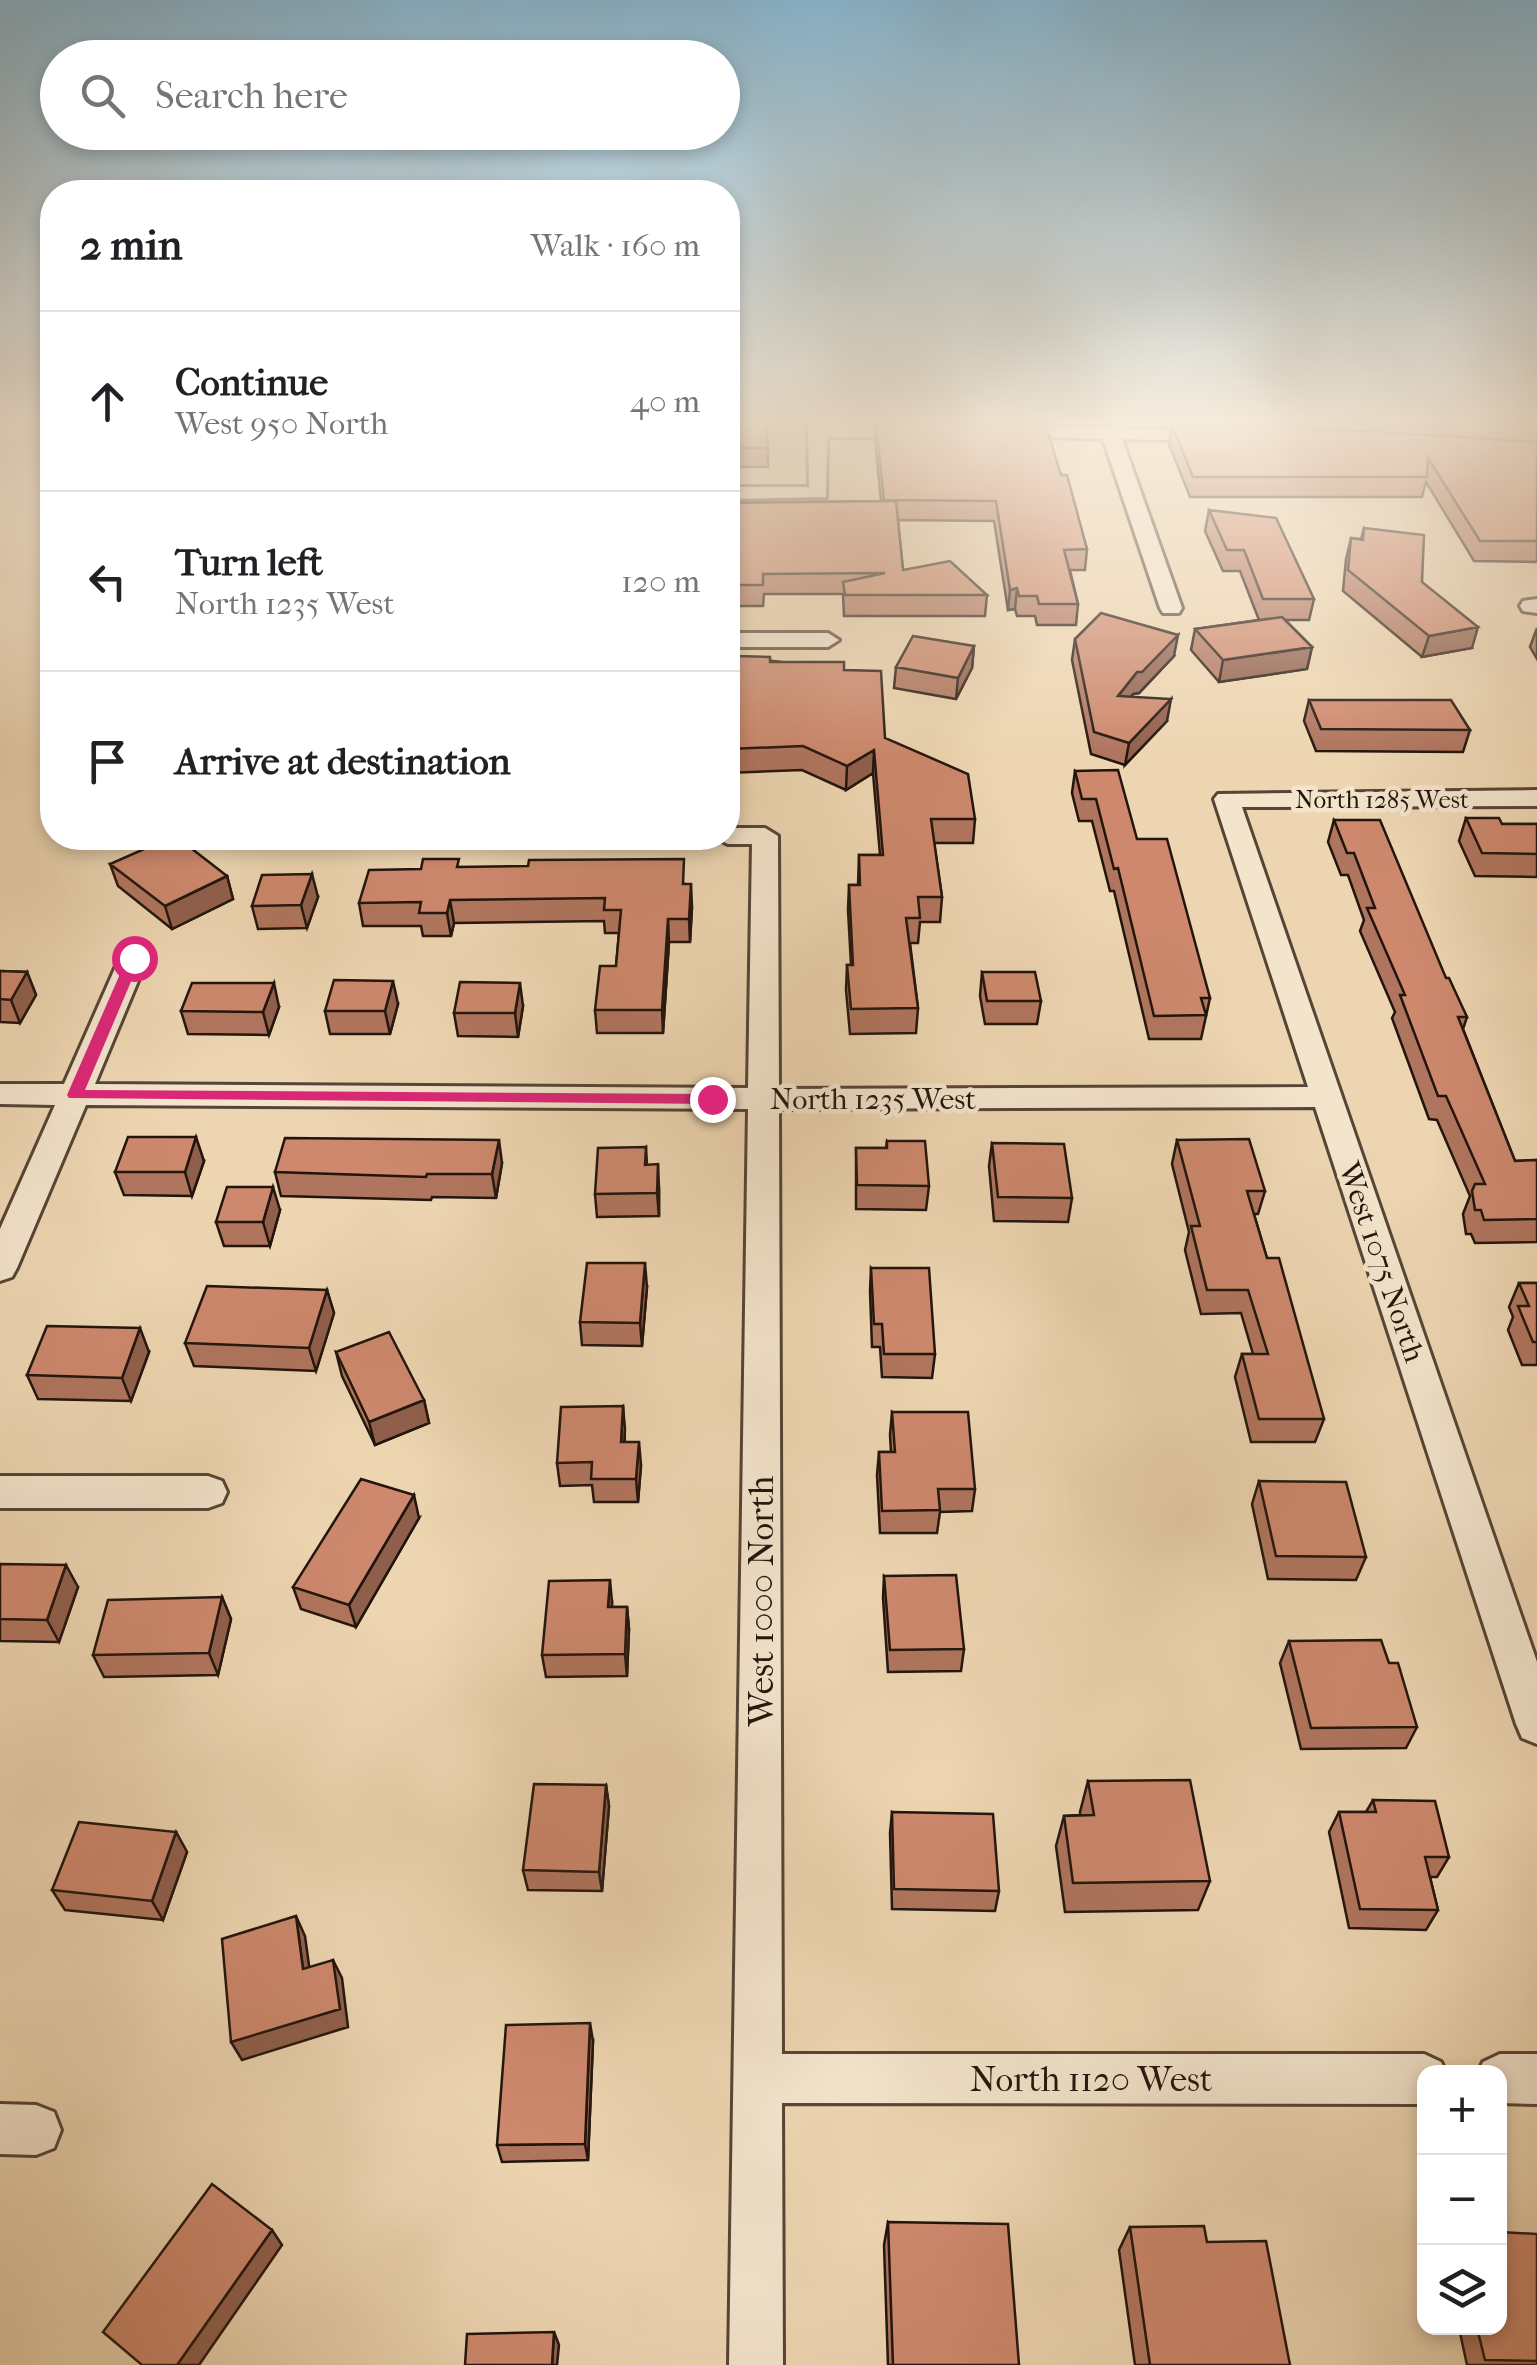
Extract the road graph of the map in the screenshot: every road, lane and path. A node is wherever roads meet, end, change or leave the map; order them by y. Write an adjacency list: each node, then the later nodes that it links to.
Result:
1 (1145, 533): 2 (street)
2 (1171, 608)
3 (740, 640): 4 (street)
4 (828, 640)
5 (1537, 798): 6 (street, North 1285 West)
6 (1227, 799): 11 (street, West 1075 North)
7 (746, 836): 12 (street, West 1000 North)
8 (134, 958): 10 (street)
9 (0, 1094): 10 (street, North 1235 West)
10 (75, 1095): 12 (street, North 1235 West); 13 (street)
11 (1327, 1098): 12 (street, North 1235 West); 16 (street, West 1075 North)
12 (764, 1100): 17 (street, West 1000 North)
13 (0, 1268)
14 (0, 1492): 15 (street)
15 (208, 1492)
16 (1537, 1724)
17 (758, 2078): 18 (street, North 1120 West); 21 (street, West 1000 North)
18 (1417, 2079)
19 (1507, 2079): 20 (street)
20 (1537, 2079)
21 (756, 2365)

